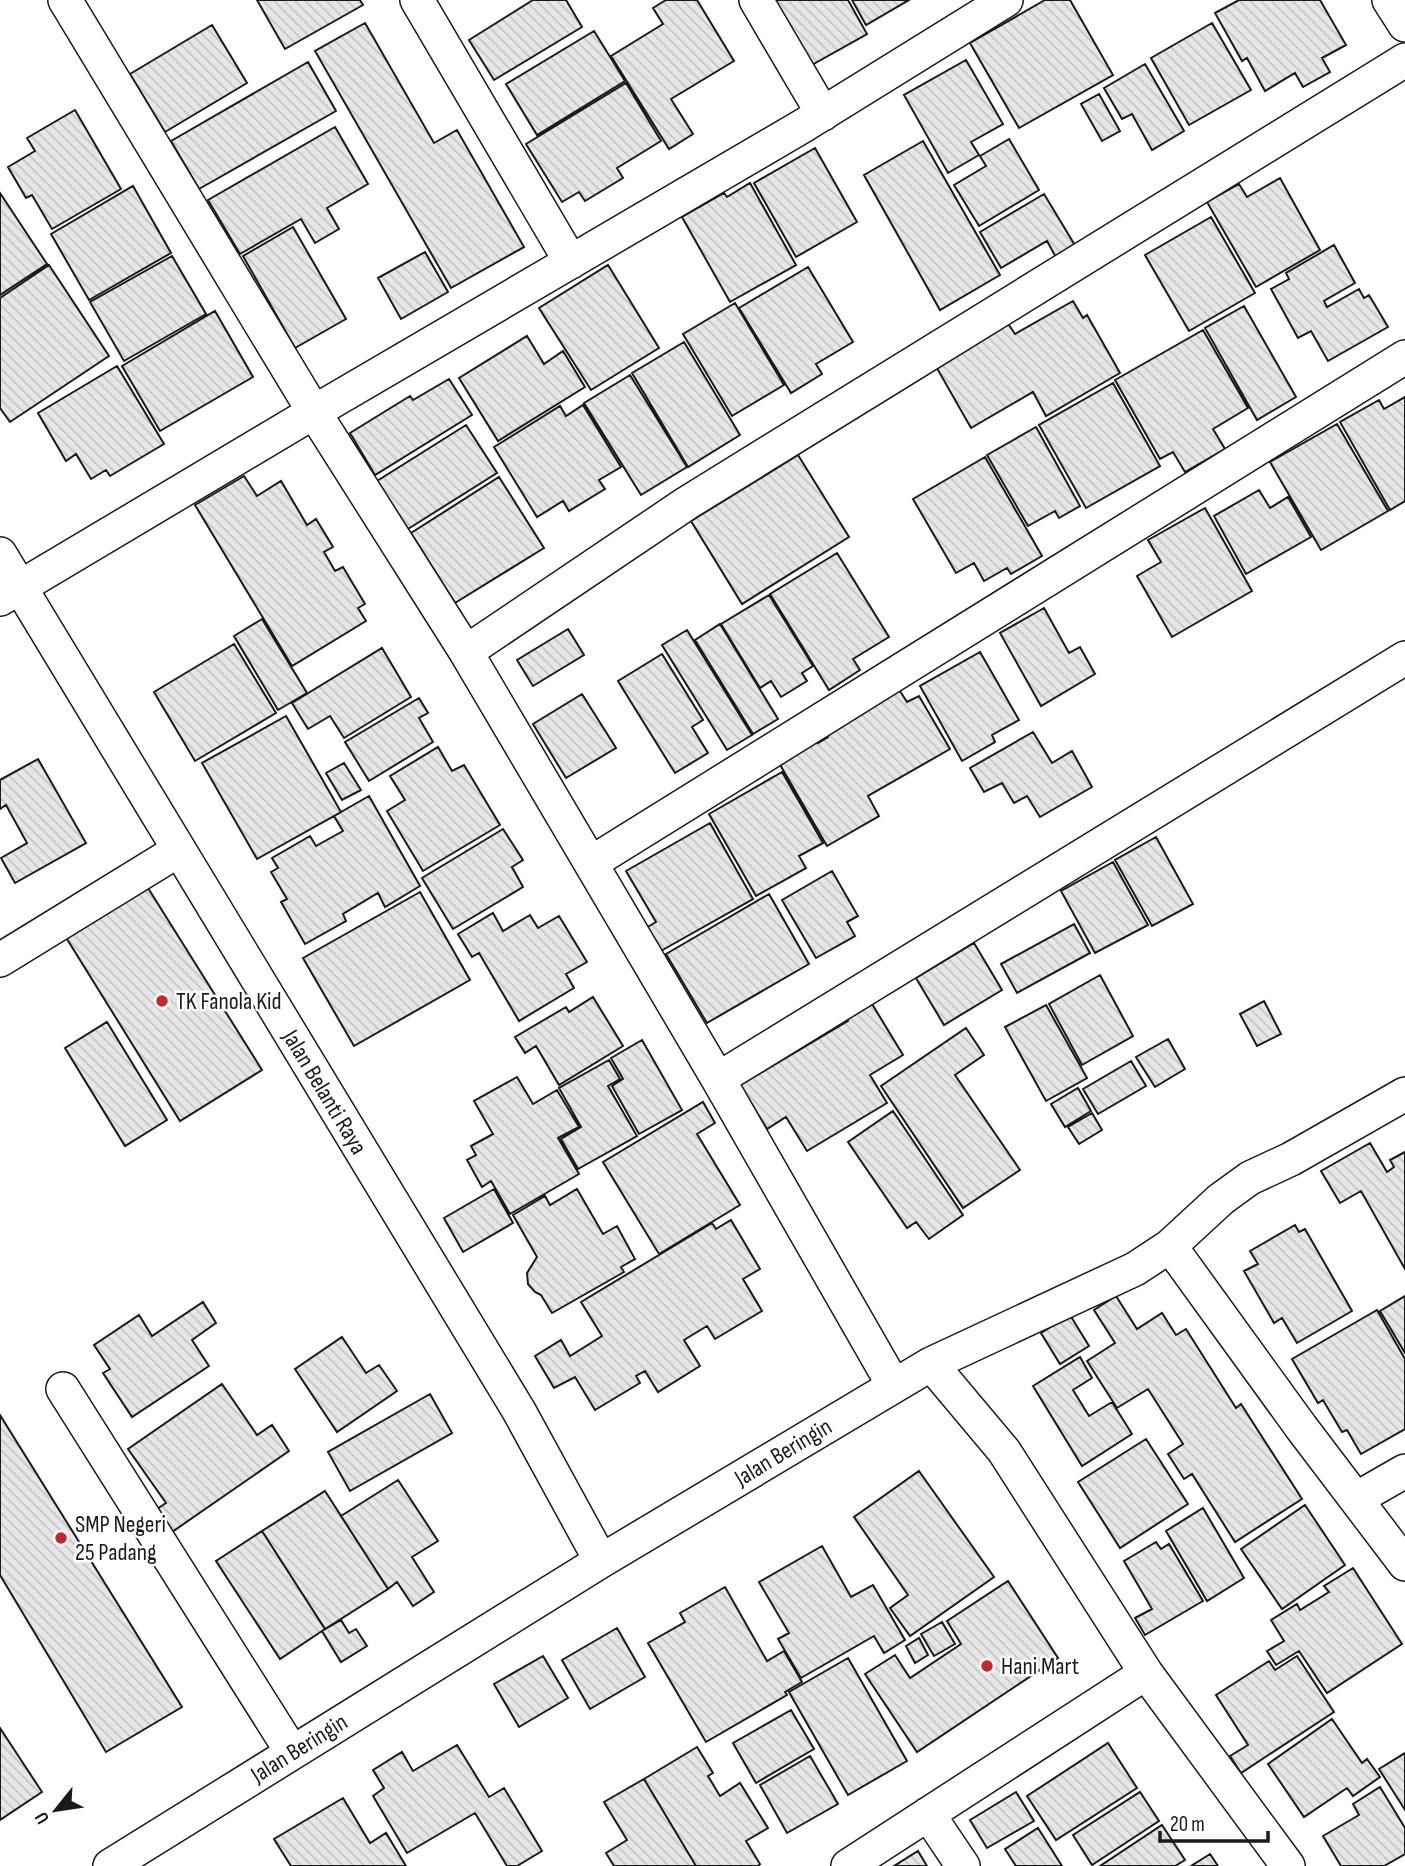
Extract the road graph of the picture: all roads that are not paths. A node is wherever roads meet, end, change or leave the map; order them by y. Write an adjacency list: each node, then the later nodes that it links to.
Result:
1 (65, 0): 11 (street)
2 (417, 0): 9 (street)
3 (756, 0): 8 (street)
4 (1006, 0): 8 (street)
5 (1389, 0): 6 (street)
6 (1405, 25)
7 (1405, 61): 14 (street)
8 (823, 114): 9 (street)
9 (571, 262): 11 (street)
10 (1405, 357): 17 (street)
11 (314, 412): 13 (street); 14 (street)
12 (0, 554): 13 (street, Jalan Belanti Raya)
13 (10, 593): 16 (street, Jalan Belanti Raya)
14 (466, 652): 17 (street)
15 (1405, 658): 19 (street)
16 (178, 850): 18 (street); 27 (street, Jalan Belanti Raya)
17 (592, 863): 19 (street)
18 (0, 960)
19 (718, 1079): 23 (street)
20 (1405, 1094): 21 (street, Jalan Beringin)
21 (1170, 1245): 22 (street, Jalan Beringin); 26 (street)
22 (932, 1364): 23 (street, Jalan Beringin); 29 (street)
23 (894, 1386): 27 (street, Jalan Beringin)
24 (63, 1389): 30 (street)
25 (1405, 1471): 26 (street)
26 (1356, 1499): 28 (street)
27 (601, 1560): 30 (street, Jalan Beringin)
28 (1405, 1564)
29 (1146, 1673): 31 (street); 35 (street)
30 (292, 1752): 32 (street, Jalan Beringin)
31 (928, 1814): 33 (street); 34 (street)
32 (110, 1866)
33 (848, 1866)
34 (963, 1866)
35 (1288, 1866)

